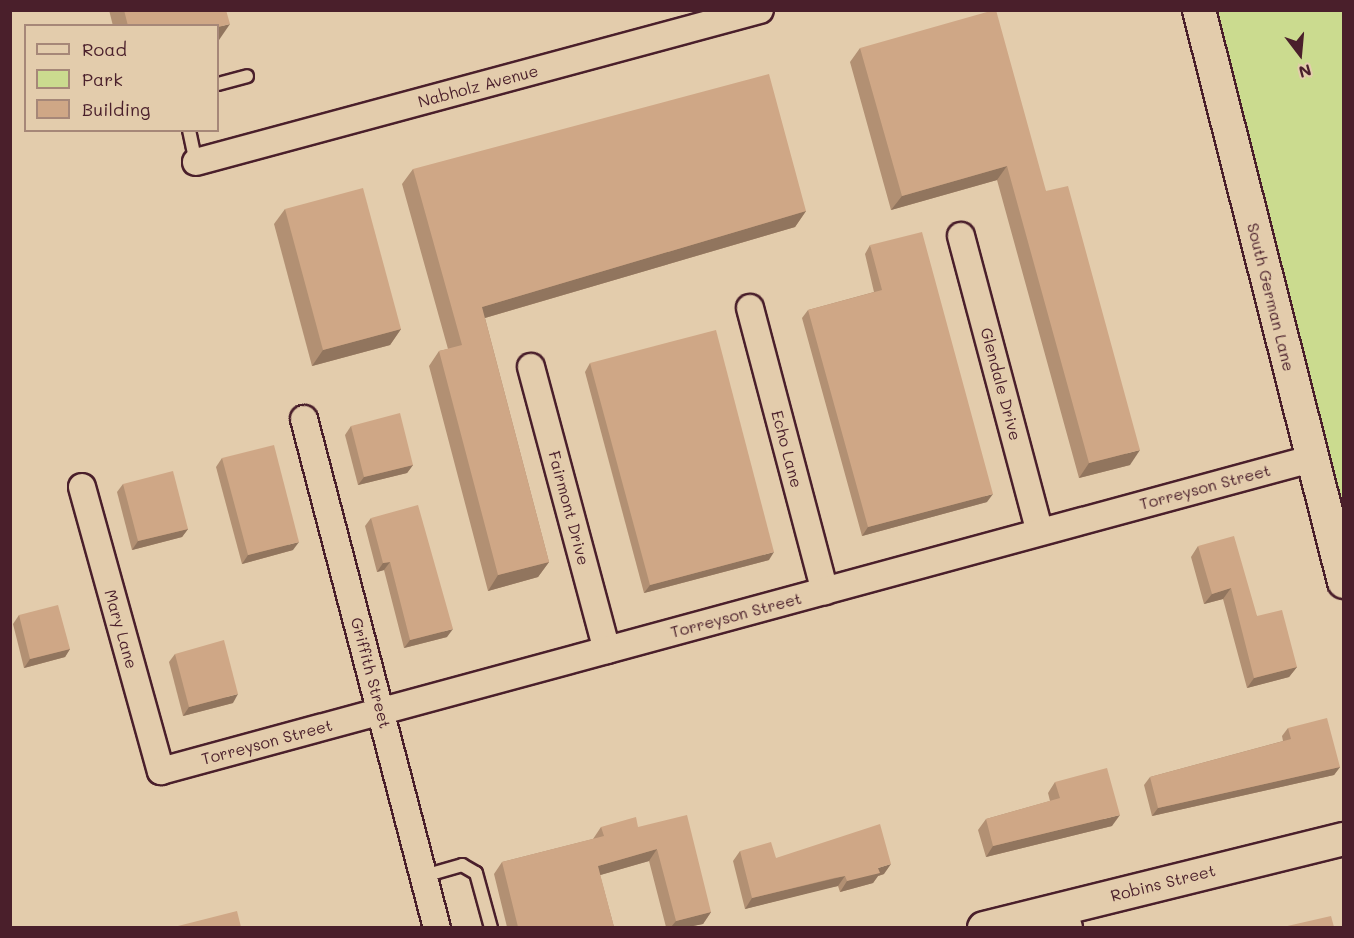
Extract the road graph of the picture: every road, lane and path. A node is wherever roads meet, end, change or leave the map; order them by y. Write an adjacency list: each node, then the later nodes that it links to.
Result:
1 (759, 10): 6 (street, Nabholz Avenue)
2 (1199, 10): 11 (street, South German Lane)
3 (247, 76): 4 (lane)
4 (219, 84)
5 (189, 132): 6 (lane)
6 (196, 162)
7 (961, 236): 13 (street, Glendale Drive)
8 (750, 308): 15 (street, Echo Lane)
9 (531, 367): 16 (street, Fairmont Drive)
10 (304, 419): 17 (street, Griffith Street)
11 (1311, 459): 13 (street, Torreyson Street); 14 (street, South German Lane)
12 (82, 487): 18 (street, Mary Lane)
13 (1040, 532): 15 (street, Torreyson Street)
14 (1344, 582)
15 (825, 591): 16 (street, Torreyson Street)
16 (607, 650): 17 (street, Torreyson Street)
17 (381, 711): 18 (street, Torreyson Street); 20 (street, Griffith Street)
18 (161, 771)
19 (1344, 839): 21 (street, Robins Street)
20 (424, 876): 22 (street, Griffith Street); 23 (lane)
21 (1066, 917): 24 (street, Robins Street)
22 (437, 927)
23 (491, 927)
24 (984, 927)

